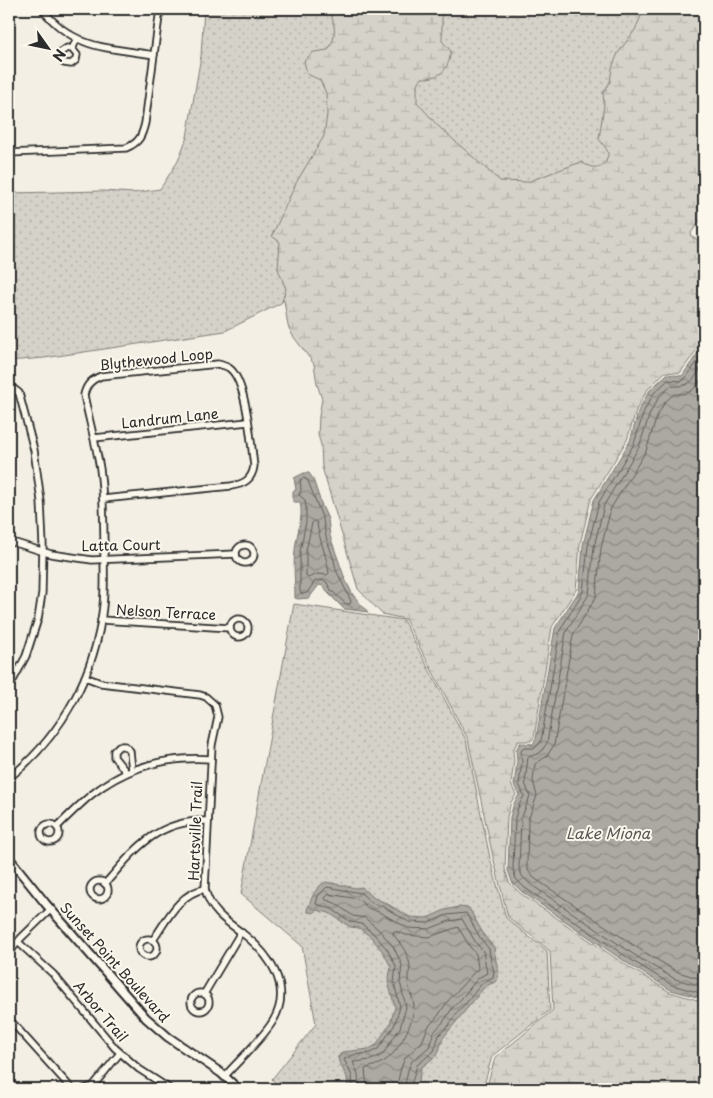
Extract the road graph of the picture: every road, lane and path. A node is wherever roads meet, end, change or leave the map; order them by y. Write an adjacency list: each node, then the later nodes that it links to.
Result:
1 (42, 9): 3 (street)
2 (160, 9): 5 (street)
3 (77, 39): 4 (street); 5 (street)
4 (72, 49)
5 (154, 55): 6 (street)
6 (9, 153)
7 (9, 384): 12 (street)
8 (248, 422): 9 (street, Landrum Lane); 9 (street, Blythewood Loop); 10 (street, Blythewood Loop)
9 (94, 438): 10 (street, Blythewood Loop)
10 (103, 499): 14 (street, Blythewood Loop)
11 (9, 541): 12 (street, Latta Court)
12 (43, 551): 14 (street, Latta Court); 18 (street)
13 (236, 554): 14 (street, Latta Court)
14 (104, 560): 15 (street, Blythewood Loop)
15 (101, 620): 16 (street, Nelson Terrace); 17 (street, Blythewood Loop)
16 (230, 628)
17 (85, 677): 19 (street, Hartsville Trail); 20 (street, Blythewood Loop)
18 (9, 688)
19 (211, 759): 21 (street, Hartsville Trail); 22 (street)
20 (9, 778)
21 (208, 821): 24 (street); 25 (street, Hartsville Trail)
22 (57, 827)
23 (9, 858): 26 (street, Sunset Point Boulevard)
24 (105, 884)
25 (205, 889): 27 (street, Hartsville Trail); 28 (street)
26 (51, 909): 29 (street); 34 (street, Sunset Point Boulevard)
27 (241, 932): 31 (street); 34 (street, Hartsville Trail)
28 (153, 940)
29 (18, 942): 30 (street); 33 (street, Arbor Trail)
30 (9, 953)
31 (204, 994)
32 (9, 1019): 35 (street)
33 (120, 1053): 36 (street); 37 (street, Arbor Trail)
34 (225, 1076): 38 (street, Sunset Point Boulevard)
35 (72, 1089)
36 (84, 1089)
37 (169, 1089)
38 (238, 1089)

